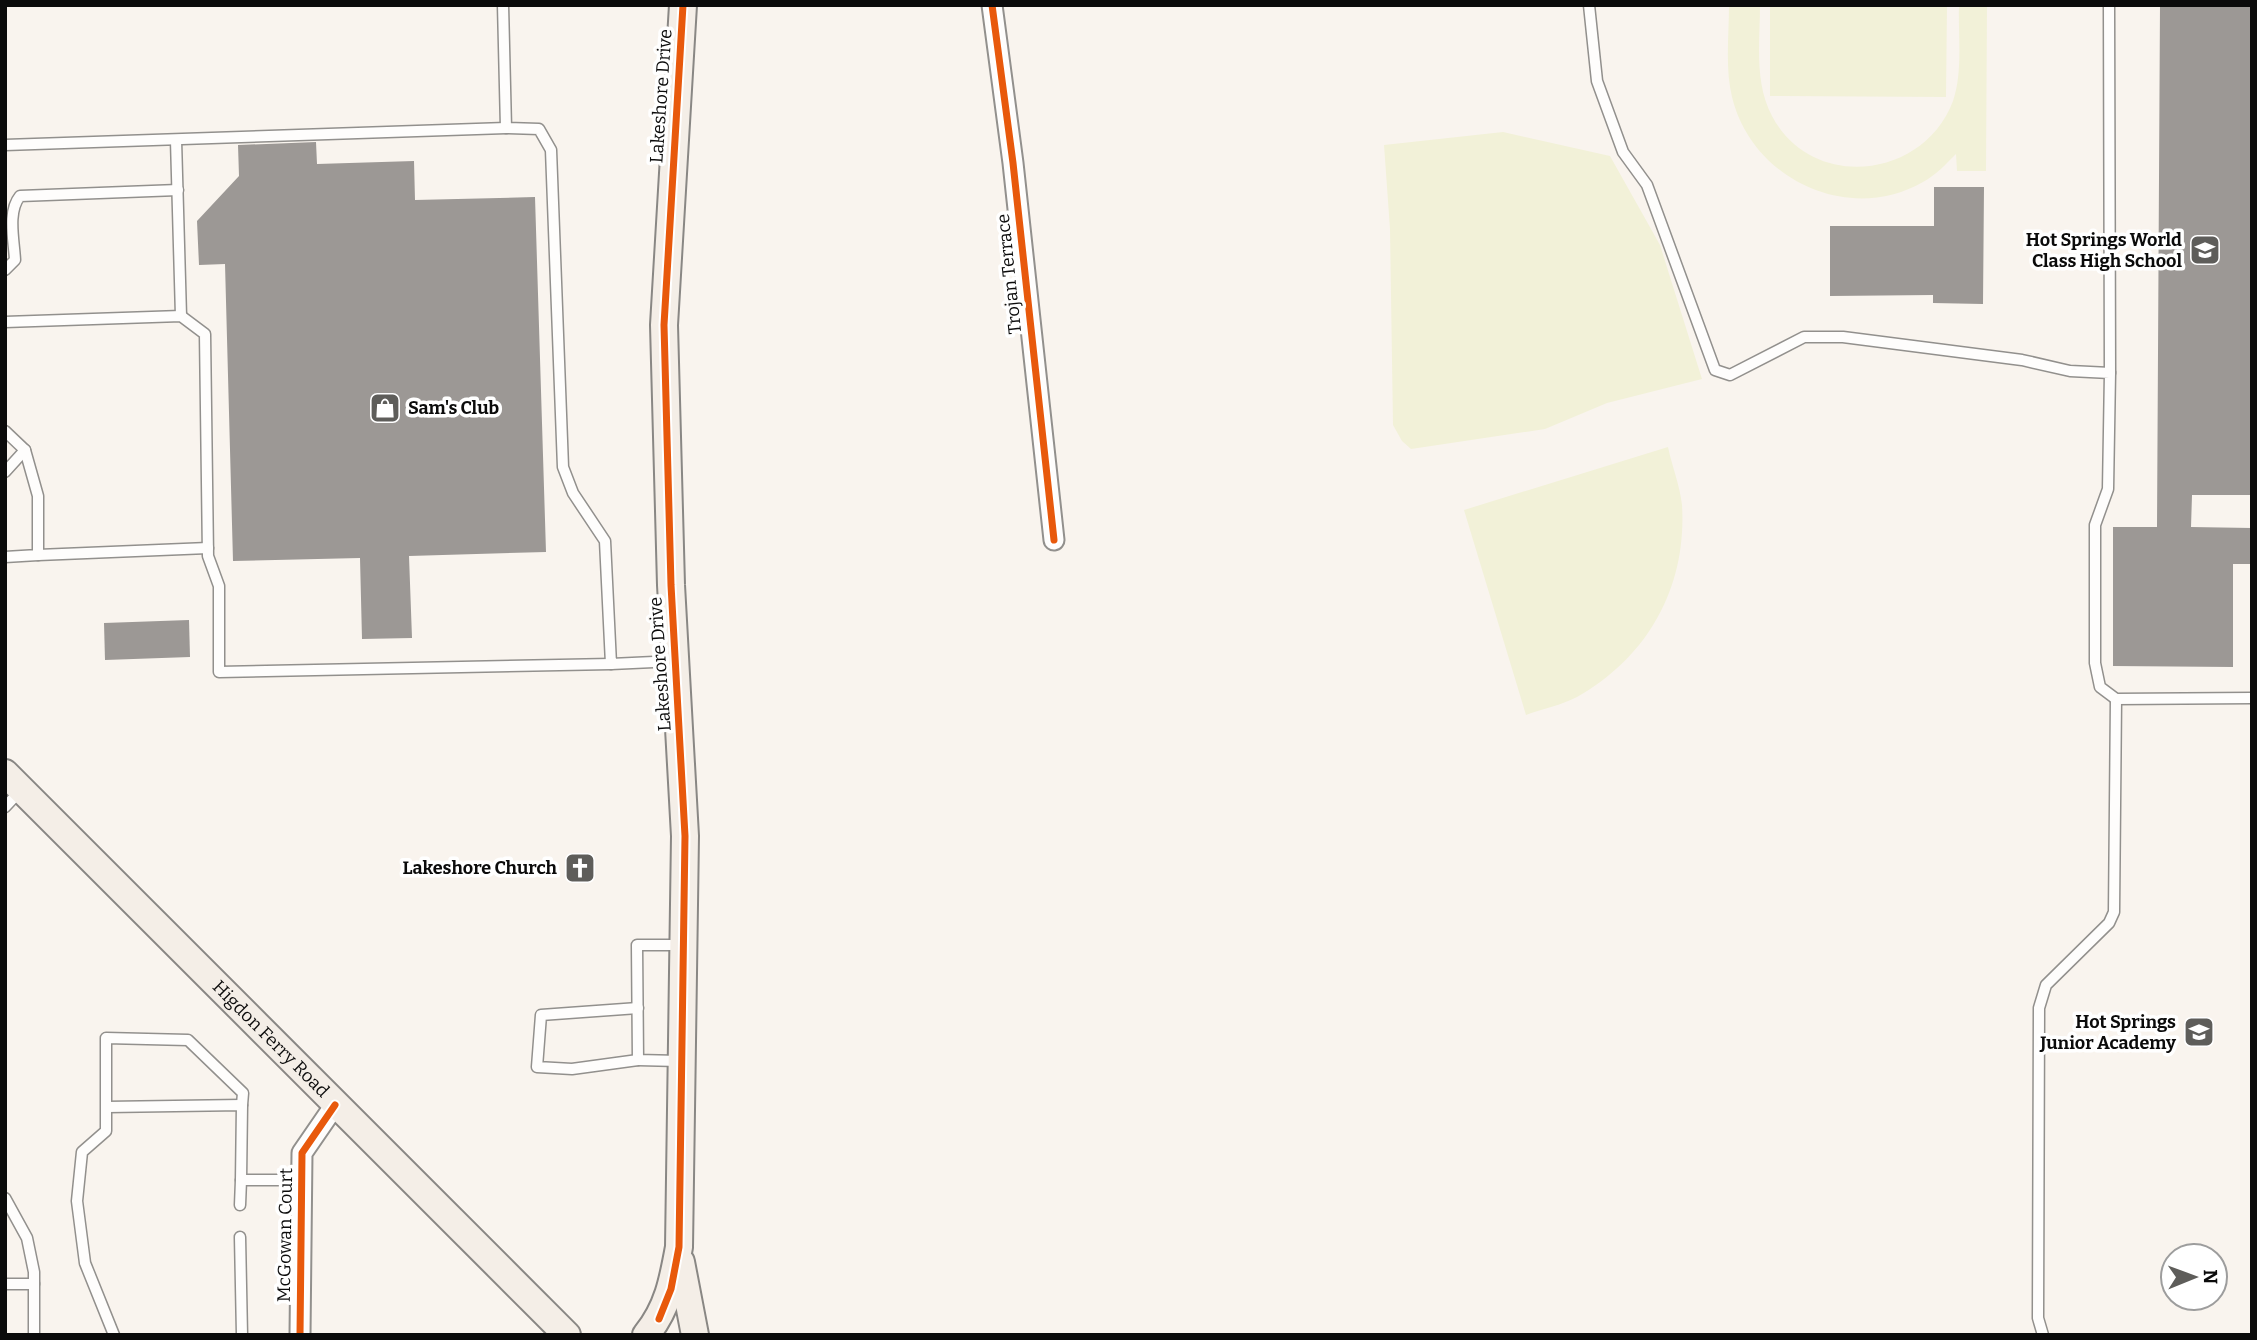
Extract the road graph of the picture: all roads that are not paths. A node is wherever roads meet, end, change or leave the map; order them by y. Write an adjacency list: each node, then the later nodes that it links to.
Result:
1 (503, 5): 6 (lane)
2 (683, 5): 21 (street, Lakeshore Drive)
3 (992, 5): 17 (street, Trojan Terrace)
4 (1589, 5): 13 (lane)
5 (2109, 5): 13 (lane)
6 (506, 128): 7 (lane); 22 (lane)
7 (176, 140): 8 (lane); 9 (lane)
8 (5, 145)
9 (178, 190): 10 (lane); 11 (lane)
10 (5, 270)
11 (181, 316): 12 (lane); 18 (lane)
12 (5, 322)
13 (2110, 373): 24 (lane)
14 (5, 431): 15 (lane)
15 (26, 450): 16 (lane); 19 (lane)
16 (5, 472)
17 (1054, 540)
18 (208, 548): 19 (lane); 22 (lane)
19 (38, 555): 20 (lane)
20 (5, 557)
21 (676, 661): 22 (lane); 26 (street, Lakeshore Drive)
22 (611, 664)
23 (2252, 698): 24 (lane)
24 (2116, 699): 48 (lane)
25 (11, 790): 31 (street, Higdon Ferry Road)
26 (683, 945): 27 (lane); 29 (street, Lakeshore Drive)
27 (638, 1008): 28 (lane); 28 (lane)
28 (638, 1060): 29 (lane)
29 (681, 1061): 38 (street, Lakeshore Drive)
30 (242, 1105): 32 (lane); 32 (lane); 33 (lane)
31 (335, 1105): 34 (street, McGowan Court); 45 (street, Higdon Ferry Road)
32 (107, 1107): 42 (lane)
33 (241, 1180): 34 (lane); 36 (lane)
34 (302, 1180): 44 (street, McGowan Court)
35 (5, 1198): 40 (lane)
36 (240, 1205)
37 (240, 1237): 43 (lane)
38 (679, 1247): 46 (street, Lakeshore Drive); 47 (street)
39 (5, 1284): 40 (lane)
40 (34, 1284): 41 (lane)
41 (34, 1335)
42 (114, 1335)
43 (242, 1335)
44 (300, 1335)
45 (567, 1335)
46 (646, 1335)
47 (695, 1335)
48 (2043, 1335)

